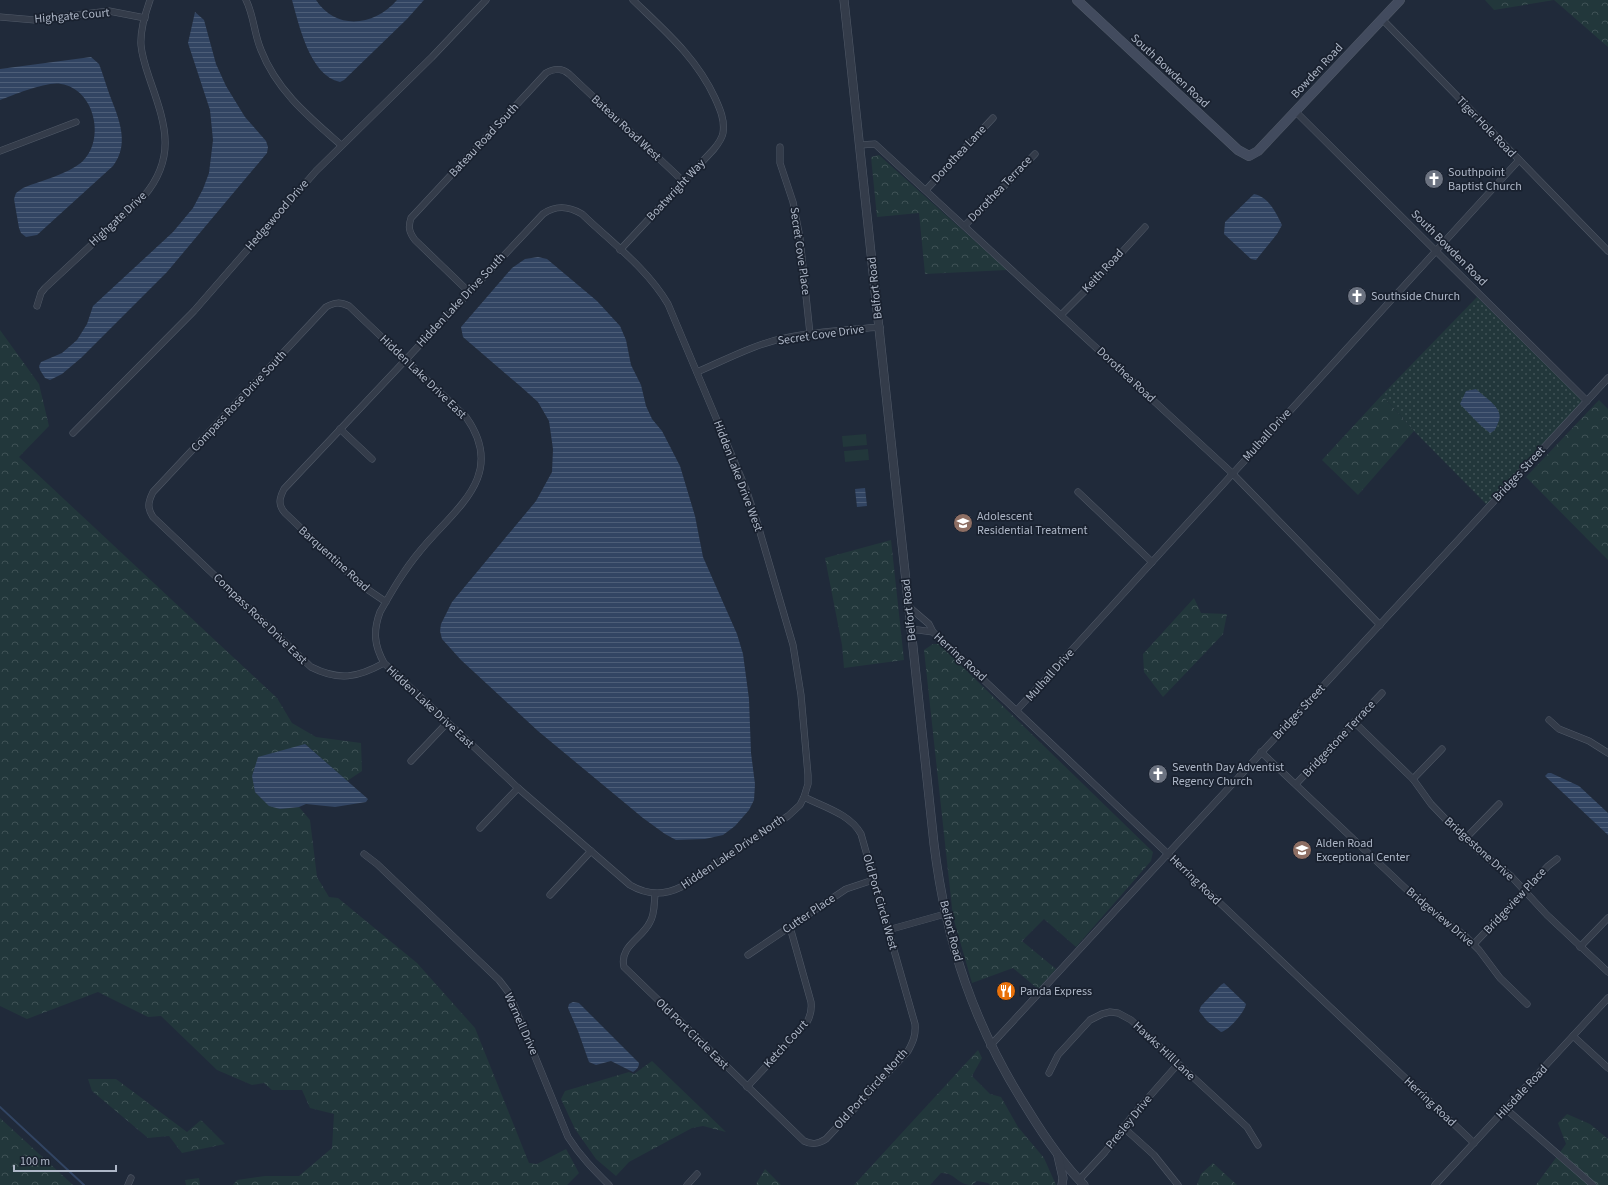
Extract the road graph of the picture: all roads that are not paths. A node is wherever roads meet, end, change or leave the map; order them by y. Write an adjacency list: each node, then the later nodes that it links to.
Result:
1 (150, 0): 9 (street, Highgate Drive)
2 (246, 0): 15 (street)
3 (486, 0): 15 (street, Hedgewood Drive)
4 (633, 0): 22 (street, Boatwright Way)
5 (844, 0): 16 (street, Belfort Road)
6 (1077, 0): 20 (main road, South Bowden Road)
7 (1400, 0): 10 (main road, Bowden Road)
8 (0, 16): 9 (street, Highgate Court)
9 (145, 18): 31 (street, Highgate Drive)
10 (1382, 19): 12 (main road, Bowden Road); 21 (street, Tiger Hole Road)
11 (569, 74): 22 (street, Bateau Road West); 30 (street, Bateau Road South)
12 (1295, 112): 20 (main road, Bowden Road); 28 (street, South Bowden Road)
13 (993, 118): 23 (street, Dorothea Lane)
14 (76, 122): 18 (street)
15 (341, 145): 41 (street, Hedgewood Drive)
16 (860, 145): 23 (street, Dorothea Road); 34 (street, Belfort Road)
17 (780, 147): 35 (street, Secret Cove Place)
18 (0, 152)
19 (1034, 154): 25 (street, Dorothea Terrace)
20 (1249, 156)
21 (1519, 160): 28 (street, Mulhall Drive); 29 (street, Tiger Hole Road)
22 (683, 181): 27 (street, Boatwright Way)
23 (926, 190): 25 (street, Dorothea Road)
24 (564, 207): 27 (street, Hidden Lake Drive West); 30 (street, Hidden Lake Drive South)
25 (965, 225): 33 (street, Dorothea Road)
26 (1145, 227): 33 (street, Keith Road)
27 (620, 250): 37 (street, Hidden Lake Drive West)
28 (1435, 251): 39 (street, South Bowden Road); 43 (street, Mulhall Drive)
29 (1608, 251)
30 (469, 292): 36 (street, Hidden Lake Drive South)
31 (37, 306)
32 (349, 306): 36 (street, Hidden Lake Drive East); 46 (street, Compass Rose Drive South)
33 (1061, 315): 43 (street, Dorothea Road)
34 (880, 327): 35 (street, Secret Cove Drive); 49 (street, Belfort Road)
35 (810, 334): 37 (street, Secret Cove Drive)
36 (406, 360): 40 (street, Hidden Lake Drive South); 48 (street, Hidden Lake Drive East)
37 (697, 372): 66 (street, Hidden Lake Drive West)
38 (1608, 378): 39 (street, Bridges Street)
39 (1587, 401): 50 (street, Bridges Street)
40 (340, 429): 42 (street); 45 (street, Hidden Lake Drive South)
41 (73, 433)
42 (372, 459)
43 (1232, 473): 47 (street, Mulhall Drive); 50 (street, Dorothea Road)
44 (1078, 492): 47 (street)
45 (285, 513): 48 (street, Barquentine Road)
46 (153, 517): 53 (street, Compass Rose Drive East)
47 (1152, 562): 55 (street, Mulhall Drive)
48 (386, 602): 53 (street, Hidden Lake Drive East)
49 (908, 606): 51 (street, Belfort Road); 52 (street)
50 (1380, 625): 60 (street, Bridges Street)
51 (911, 629): 52 (street, Herring Road); 78 (street, Belfort Road)
52 (933, 632): 55 (street, Herring Road)
53 (384, 663): 58 (street, Hidden Lake Drive East)
54 (1382, 693): 57 (street, Bridgestone Terrace)
55 (1017, 710): 72 (street, Herring Road)
56 (1549, 720): 61 (street)
57 (1354, 722): 63 (street, Bridgestone Drive); 64 (street, Bridgestone Terrace)
58 (447, 723): 62 (street); 65 (street, Hidden Lake Drive East)
59 (1442, 749): 63 (street)
60 (1262, 752): 64 (street, Bridgeview Drive); 72 (street, Bridges Street)
61 (1608, 753)
62 (411, 762)
63 (1413, 779): 69 (street, Bridgestone Drive)
64 (1296, 784): 82 (street, Bridgeview Drive)
65 (518, 788): 68 (street); 70 (street, Hidden Lake Drive East)
66 (804, 797): 74 (street, Old Port Circle West); 76 (street, Hidden Lake Drive North)
67 (1499, 804): 69 (street)
68 (480, 828)
69 (1465, 839): 75 (street, Bridgestone Drive)
70 (591, 851): 76 (street, Hidden Lake Drive East); 77 (street)
71 (364, 854): 105 (street, Warnell Drive)
72 (1168, 854): 90 (street, Bridges Street); 98 (street, Herring Road)
73 (1557, 859): 75 (street, Bridgeview Place)
74 (873, 880): 80 (street, Cutter Place); 81 (street, Old Port Circle West)
75 (1525, 890): 82 (street, Bridgeview Place); 83 (street, Bridgestone Drive)
76 (655, 894): 94 (street, Old Port Circle East)
77 (550, 895)
78 (945, 914): 81 (street); 90 (street, Belfort Road)
79 (1608, 918): 83 (street)
80 (790, 926): 84 (street, Cutter Place); 94 (street, Ketch Court)
81 (888, 930): 89 (street, Old Port Circle West)
82 (1474, 944): 87 (street, Bridgeview Drive)
83 (1580, 946): 85 (street, Bridgestone Drive)
84 (748, 955)
85 (1608, 972)
86 (1608, 998): 88 (street, Hilsdale Road)
87 (1527, 1004)
88 (1574, 1036): 92 (street); 95 (street, Hilsdale Road)
89 (914, 1038): 97 (street, Old Port Circle North)
90 (990, 1046): 100 (street, Belfort Road)
91 (1178, 1064): 93 (street, Hawks Hill Lane); 96 (street, Presley Drive); 99 (street, Hawks Hill Lane)
92 (1608, 1068)
93 (1049, 1073)
94 (747, 1087): 97 (street, Old Port Circle East)
95 (1506, 1109): 98 (street, Hilsdale Road); 110 (street)
96 (1123, 1127): 103 (street, Presley Drive); 108 (street)
97 (826, 1139)
98 (1474, 1143): 109 (street, Hilsdale Road)
99 (1258, 1145)
100 (1058, 1153): 103 (street, Belfort Road); 107 (street)
101 (697, 1174): 106 (street)
102 (131, 1178): 104 (street)
103 (1079, 1183)
104 (128, 1185)
105 (609, 1185)
106 (687, 1185)
107 (1062, 1185)
108 (1178, 1185)
109 (1435, 1185)
110 (1593, 1185)

